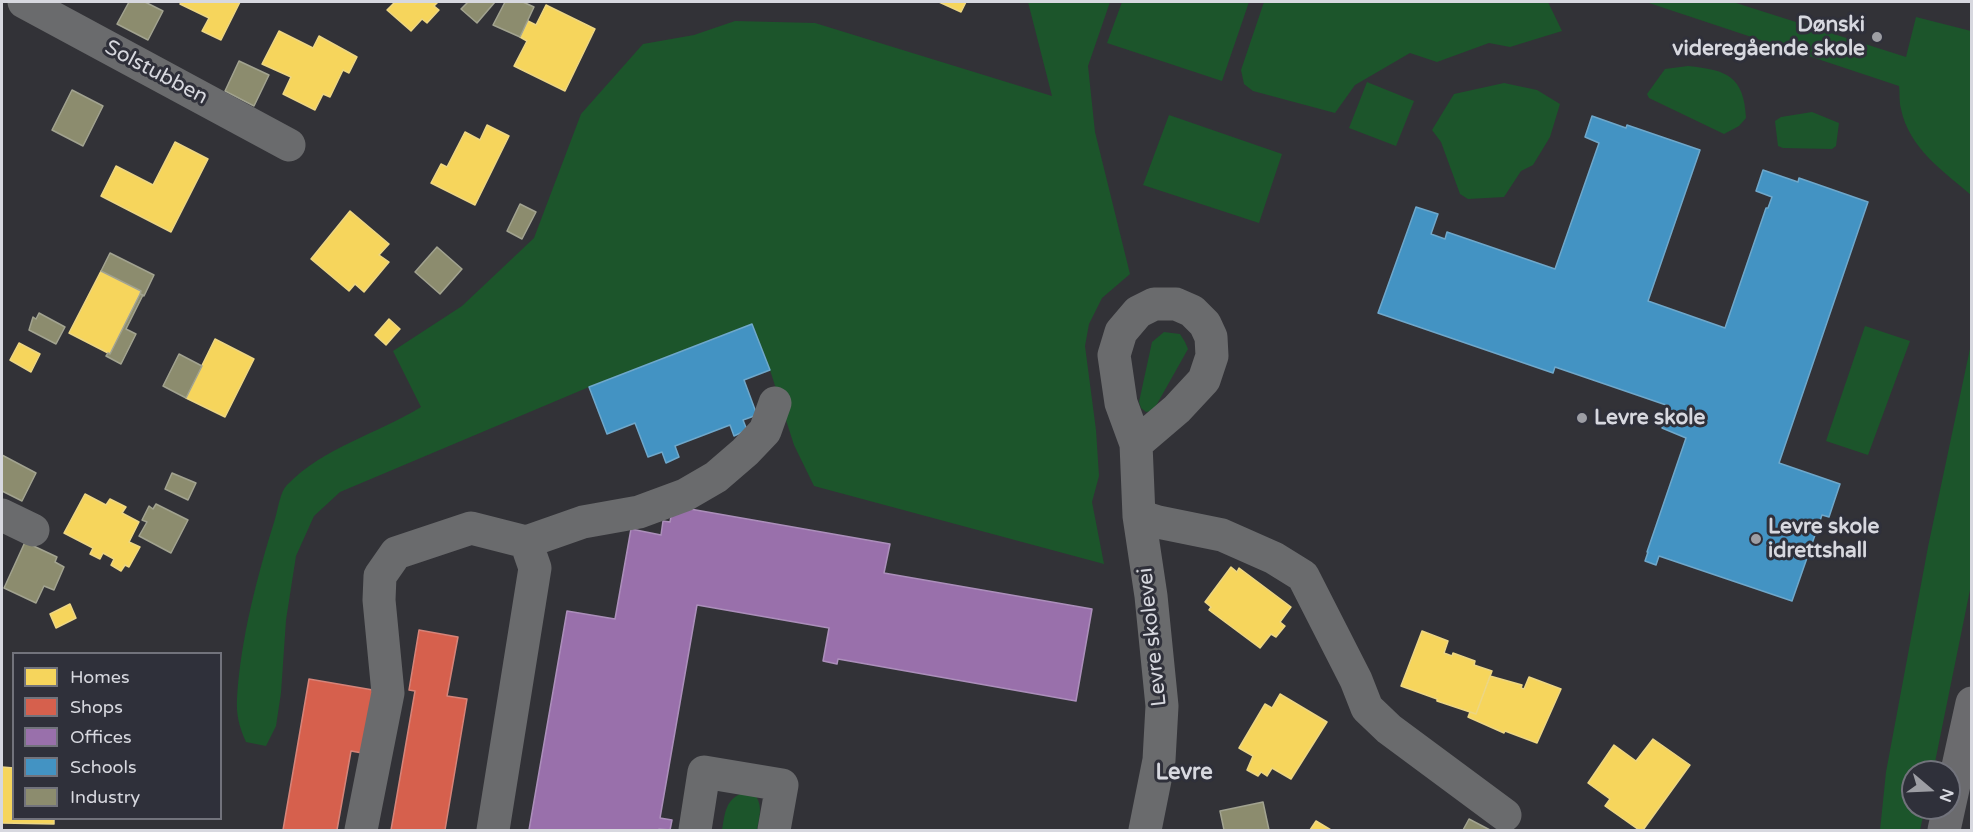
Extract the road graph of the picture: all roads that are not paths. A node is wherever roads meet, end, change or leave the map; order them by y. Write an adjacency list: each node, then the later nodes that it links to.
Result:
1 (24, 2): 2 (street, Solstubben)
2 (289, 145)
3 (775, 403): 8 (street)
4 (1136, 444): 6 (street, Levre skolevei)
5 (2, 515): 7 (street)
6 (1139, 516): 10 (street); 15 (street, Levre skolevei)
7 (33, 530)
8 (526, 542): 11 (street); 12 (street)
9 (1971, 703): 16 (main road)
10 (1505, 815)
11 (361, 831)
12 (493, 831)
13 (695, 831): 14 (street)
14 (774, 831)
15 (1145, 831)
16 (1944, 831)

